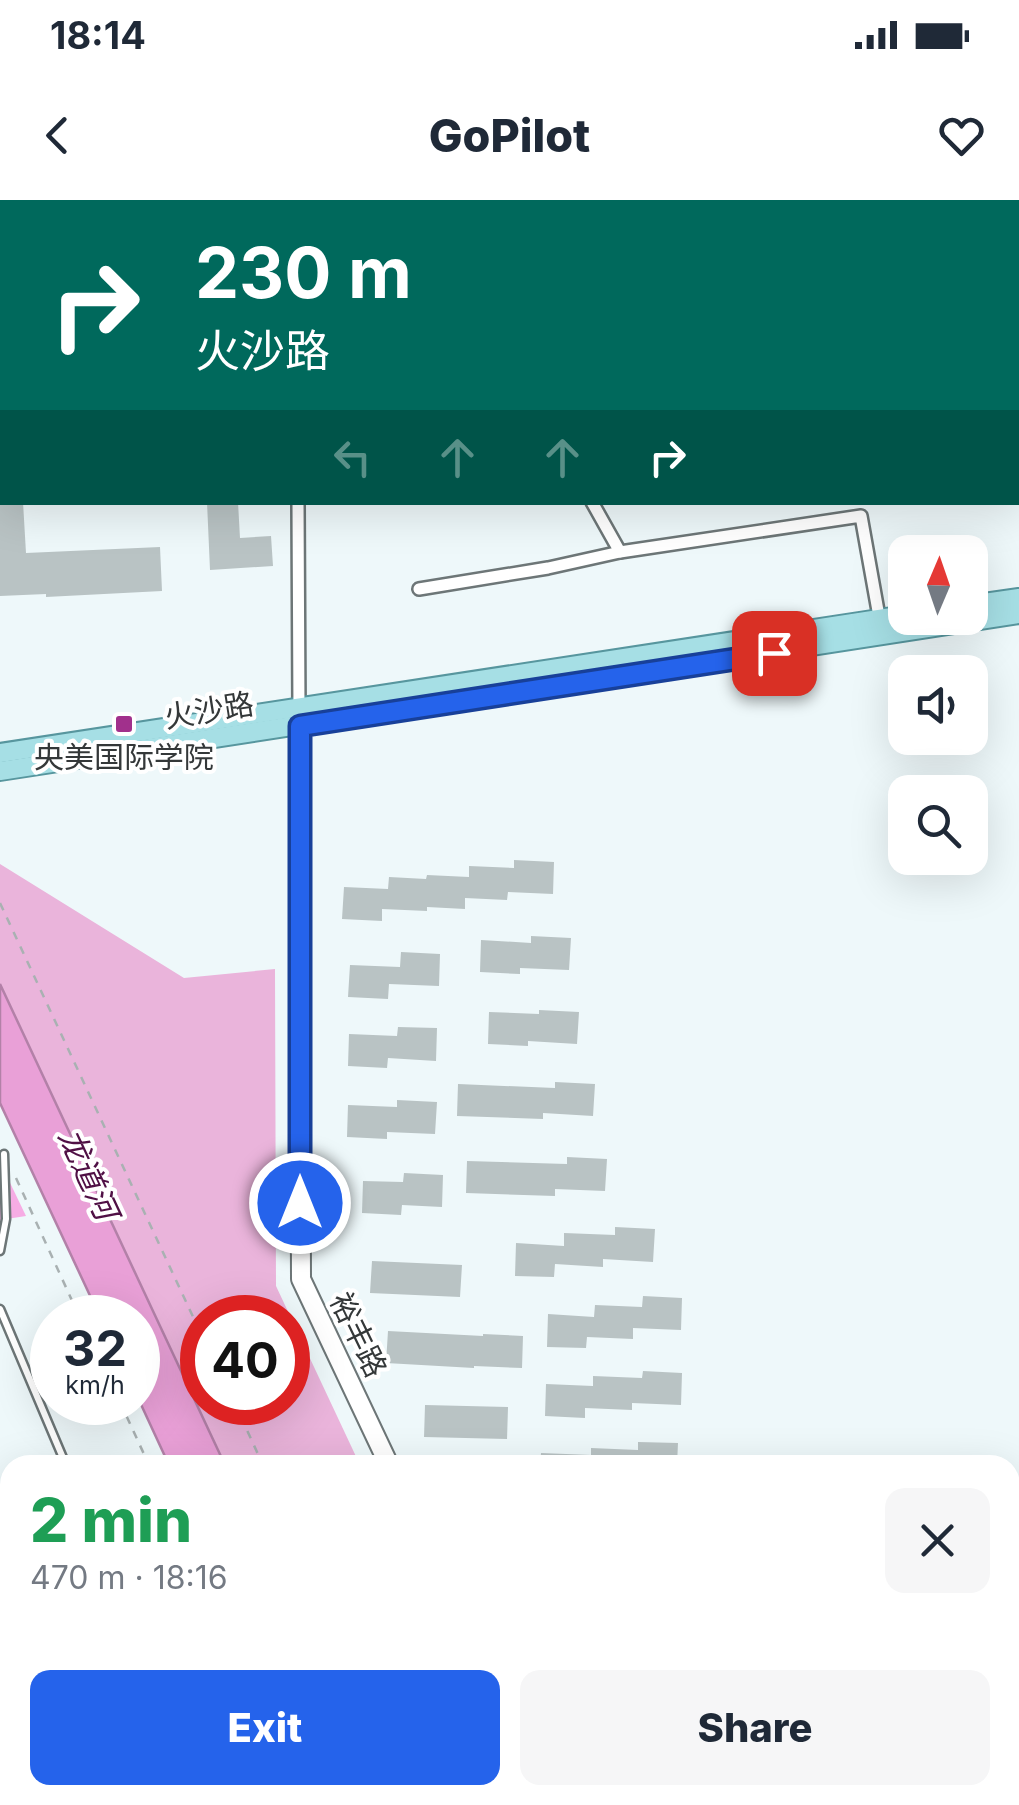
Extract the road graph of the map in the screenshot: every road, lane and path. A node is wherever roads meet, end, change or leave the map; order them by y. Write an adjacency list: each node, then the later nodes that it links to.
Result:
1 (298, 505): 10 (street, 裕丰路)
2 (594, 505): 3 (street)
3 (620, 552): 4 (street); 9 (street)
4 (419, 589)
5 (1019, 598): 6 (main road)
6 (988, 602)
7 (1019, 614): 9 (main road, 火沙路)
8 (888, 625): 9 (main road, 火沙路)
9 (882, 628): 10 (main road, 火沙路)
10 (299, 718): 11 (main road, 火沙路); 12 (main road, 火沙路); 24 (street, 裕丰路)
11 (0, 754)
12 (0, 770)
13 (0, 903): 17 (path)
14 (4, 1154): 15 (lane); 16 (path)
15 (0, 1251)
16 (69, 1295)
17 (183, 1295)
18 (0, 1310): 21 (lane)
19 (131, 1425): 22 (path)
20 (245, 1425): 23 (path)
21 (62, 1455)
22 (144, 1455)
23 (258, 1455)
24 (385, 1455)

